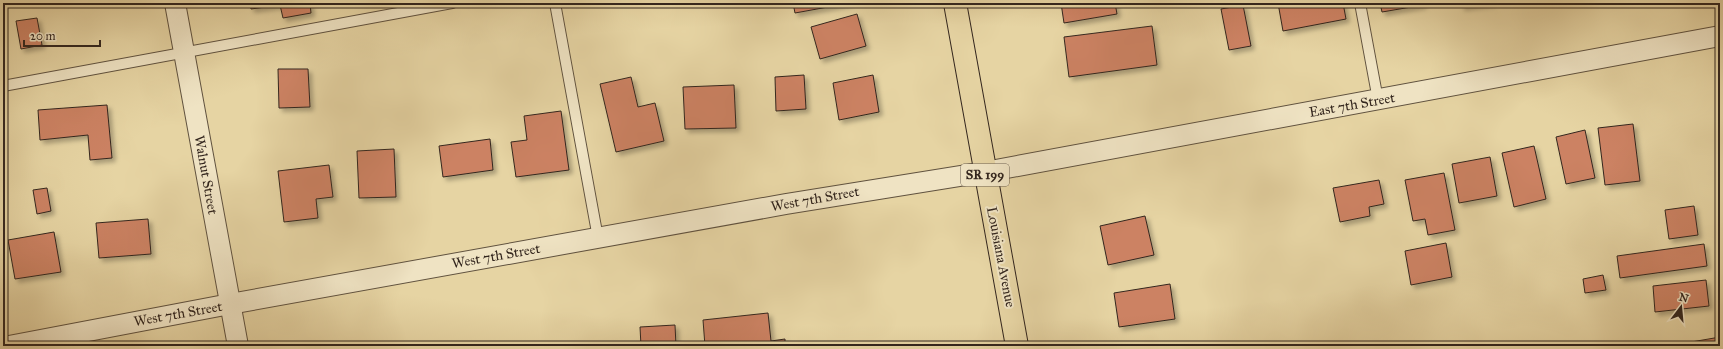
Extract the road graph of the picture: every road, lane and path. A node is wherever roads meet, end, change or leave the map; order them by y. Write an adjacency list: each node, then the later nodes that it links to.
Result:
1 (175, 3): 7 (street, Walnut Street)
2 (452, 3): 7 (lane)
3 (555, 3): 11 (lane)
4 (954, 3): 10 (main road, Louisiana Avenue / SR 199)
5 (1360, 3): 9 (lane)
6 (1720, 36): 9 (street, East 7th Street)
7 (184, 52): 8 (lane); 12 (street, Walnut Street)
8 (3, 86)
9 (1378, 100): 10 (street, East 7th Street)
10 (985, 172): 11 (street, West 7th Street); 15 (main road, Louisiana Avenue / SR 199)
11 (598, 238): 12 (street, West 7th Street)
12 (230, 304): 13 (street, West 7th Street); 14 (street, Walnut Street)
13 (9, 346)
14 (238, 346)
15 (1017, 346)

